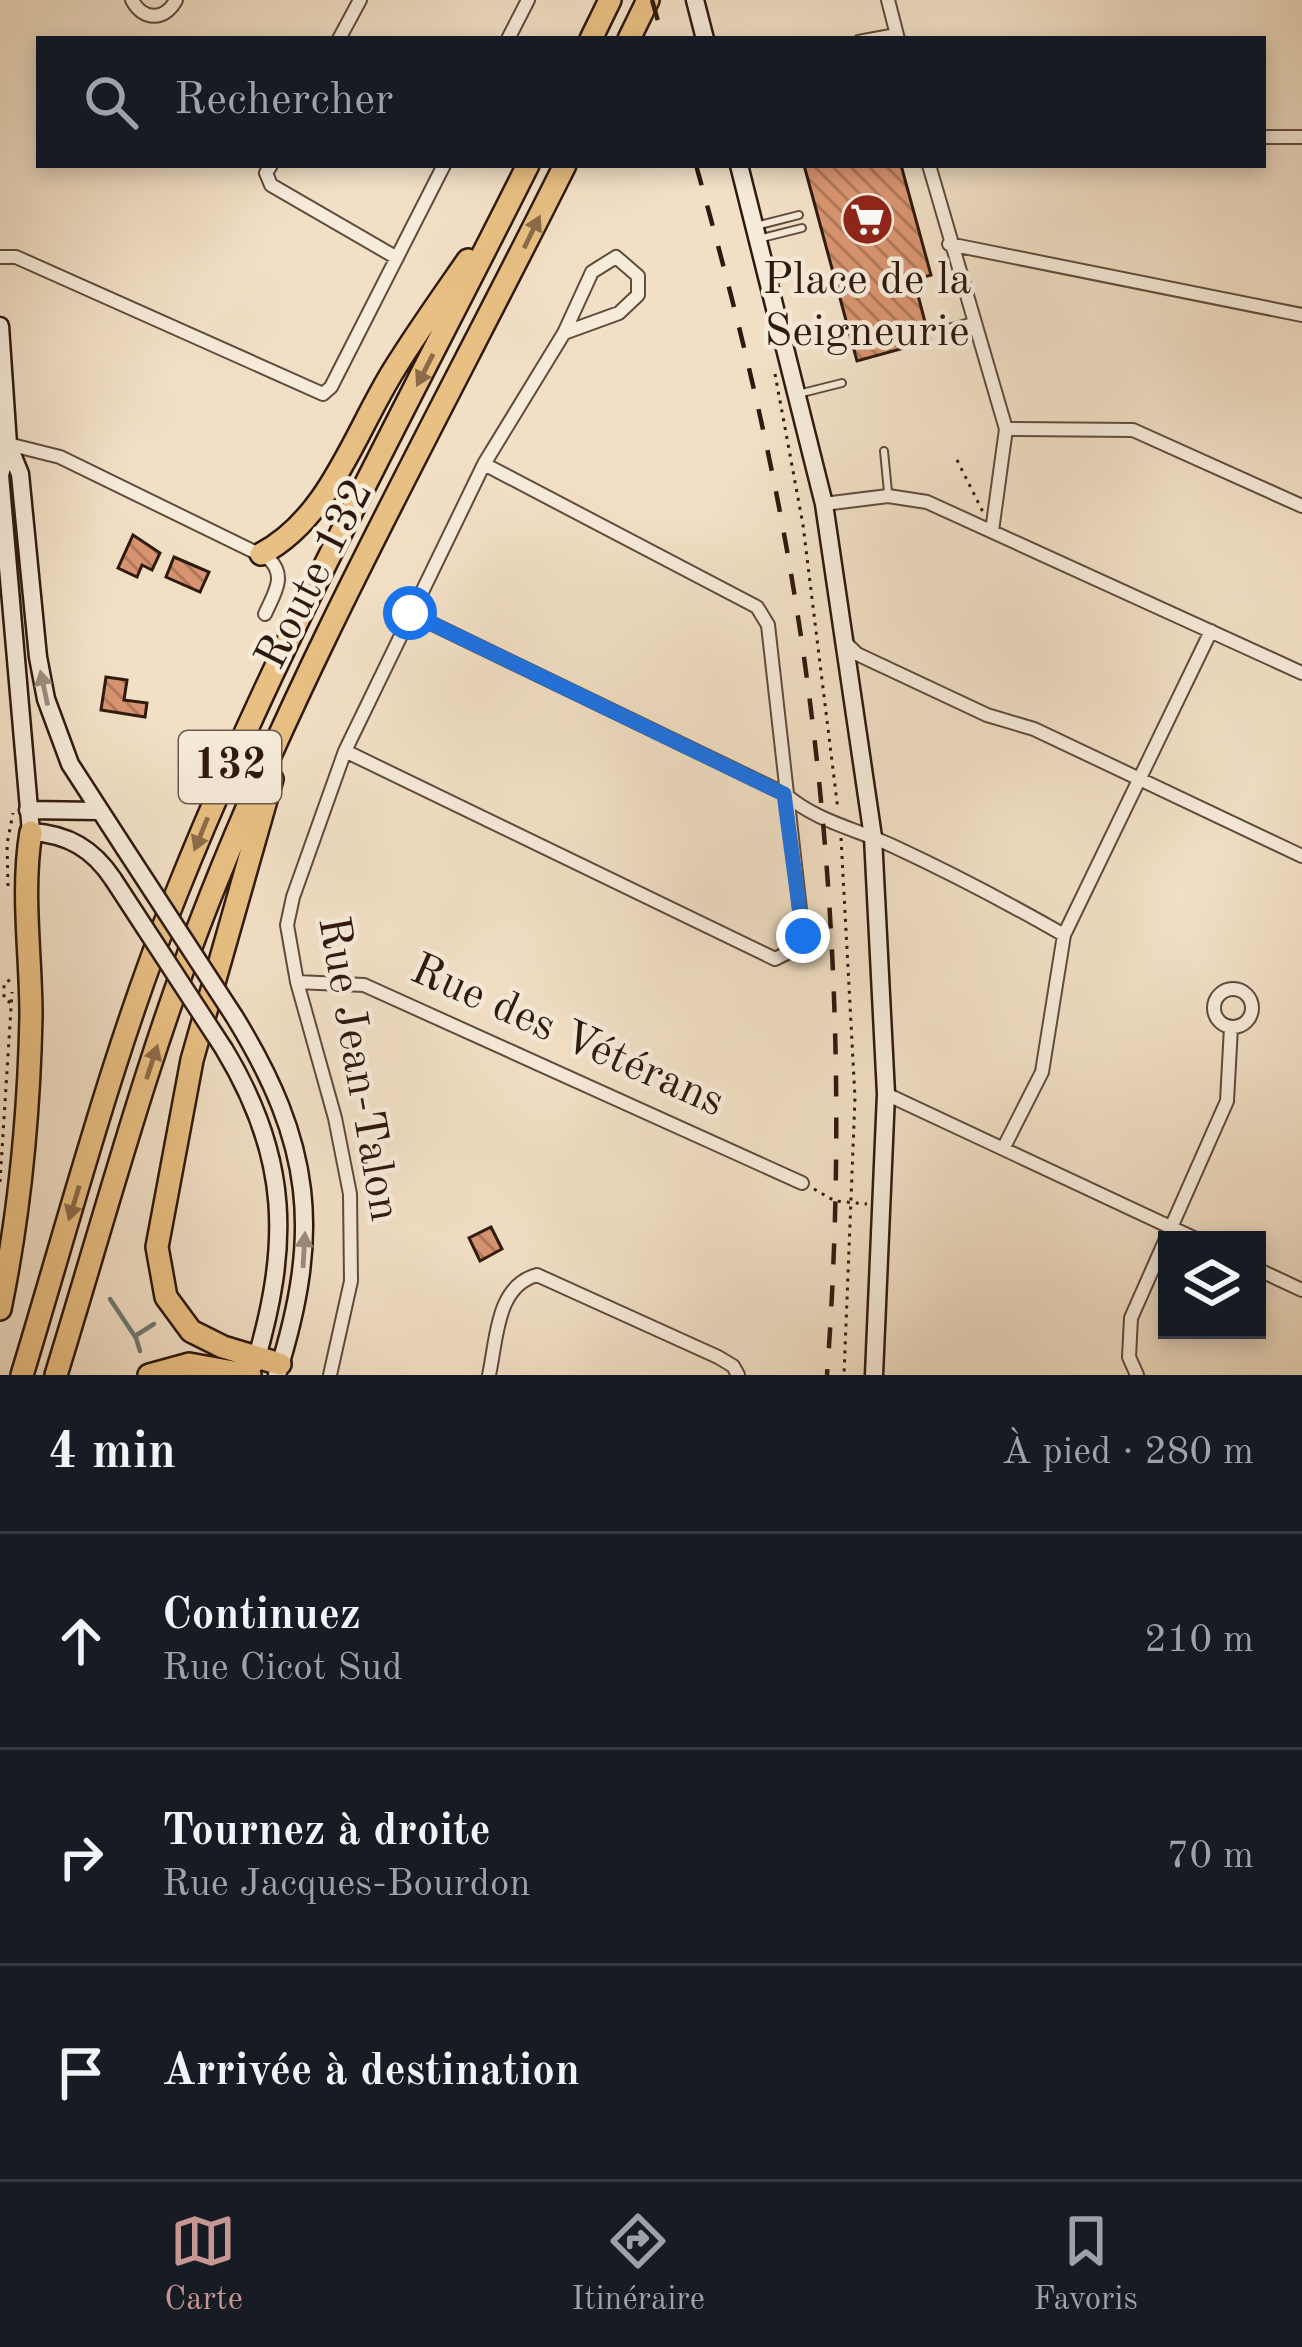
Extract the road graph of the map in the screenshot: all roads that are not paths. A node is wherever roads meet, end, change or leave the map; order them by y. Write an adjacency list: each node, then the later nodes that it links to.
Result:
1 (132, 0): 2 (street)
2 (176, 0)
3 (361, 0): 10 (street)
4 (528, 0): 11 (street)
5 (610, 0): 12 (highway)
6 (648, 0): 13 (highway)
7 (695, 0): 14 (street)
8 (888, 0): 9 (street)
9 (897, 35)
10 (341, 36)
11 (510, 36)
12 (592, 36)
13 (630, 36)
14 (705, 36)
15 (1266, 137): 16 (street)
16 (1302, 137)
17 (269, 168): 29 (street)
18 (442, 168): 29 (street)
19 (526, 168): 23 (highway, Route 132 / 132)
20 (564, 168): 52 (highway, Route 132 / 132, one-way to 20)
21 (740, 168): 26 (street)
22 (930, 168): 27 (street)
23 (515, 190): 46 (highway); 73 (highway, Route 132 / 132, one-way to 73)
24 (799, 214): 26 (lane)
25 (802, 228): 26 (lane)
26 (757, 232): 37 (street)
27 (949, 244): 30 (street); 31 (street)
28 (0, 257): 29 (street)
29 (397, 257)
30 (1302, 315)
31 (973, 321): 33 (lane); 38 (street)
32 (0, 326): 36 (street)
33 (945, 329)
34 (564, 332): 34 (street, Rue Jean-Talon); 41 (street, Rue Jean-Talon)
35 (842, 383): 37 (lane)
36 (2, 389): 39 (street)
37 (798, 394): 43 (street)
38 (1006, 429): 44 (street); 45 (street)
39 (8, 444): 46 (street); 56 (street, one-way to 39); 57 (street)
40 (884, 451): 42 (lane)
41 (484, 464): 47 (street, Rue Jean-Talon); 55 (street)
42 (888, 496): 43 (street); 45 (street)
43 (824, 504): 50 (street)
44 (1302, 506)
45 (992, 531): 49 (street)
46 (260, 554): 48 (street)
47 (410, 613): 53 (street, Rue Jean-Talon); 55 (street)
48 (265, 614)
49 (1211, 631): 51 (street); 54 (street)
50 (843, 640): 54 (street); 58 (street)
51 (1302, 674)
52 (288, 720): 71 (highway); 74 (highway, Route 132 / 132, one-way to 52)
53 (345, 751): 55 (street); 61 (street, Rue Jean-Talon)
54 (1140, 782): 59 (street); 60 (street)
55 (784, 794): 58 (street)
56 (99, 811): 57 (street); 72 (street, one-way to 56, bridge)
57 (20, 826): 70 (highway); 71 (street, bridge)
58 (873, 837): 60 (street); 63 (street)
59 (1302, 856)
60 (1064, 935): 64 (street)
61 (297, 982): 65 (street, Rue des Vétérans); 76 (street, Rue Jean-Talon)
62 (1232, 1027): 66 (street)
63 (886, 1094): 64 (street); 79 (street)
64 (1004, 1147): 66 (street)
65 (802, 1183)
66 (1172, 1228): 67 (street); 80 (street)
67 (1178, 1231)
68 (1266, 1273): 69 (street)
69 (1302, 1290)
70 (0, 1309)
71 (253, 1369): 72 (highway); 75 (highway)
72 (279, 1370)
73 (22, 1375)
74 (56, 1375)
75 (149, 1375)
76 (330, 1375)
77 (489, 1375): 78 (street)
78 (738, 1375)
79 (874, 1375)
80 (1137, 1375)

